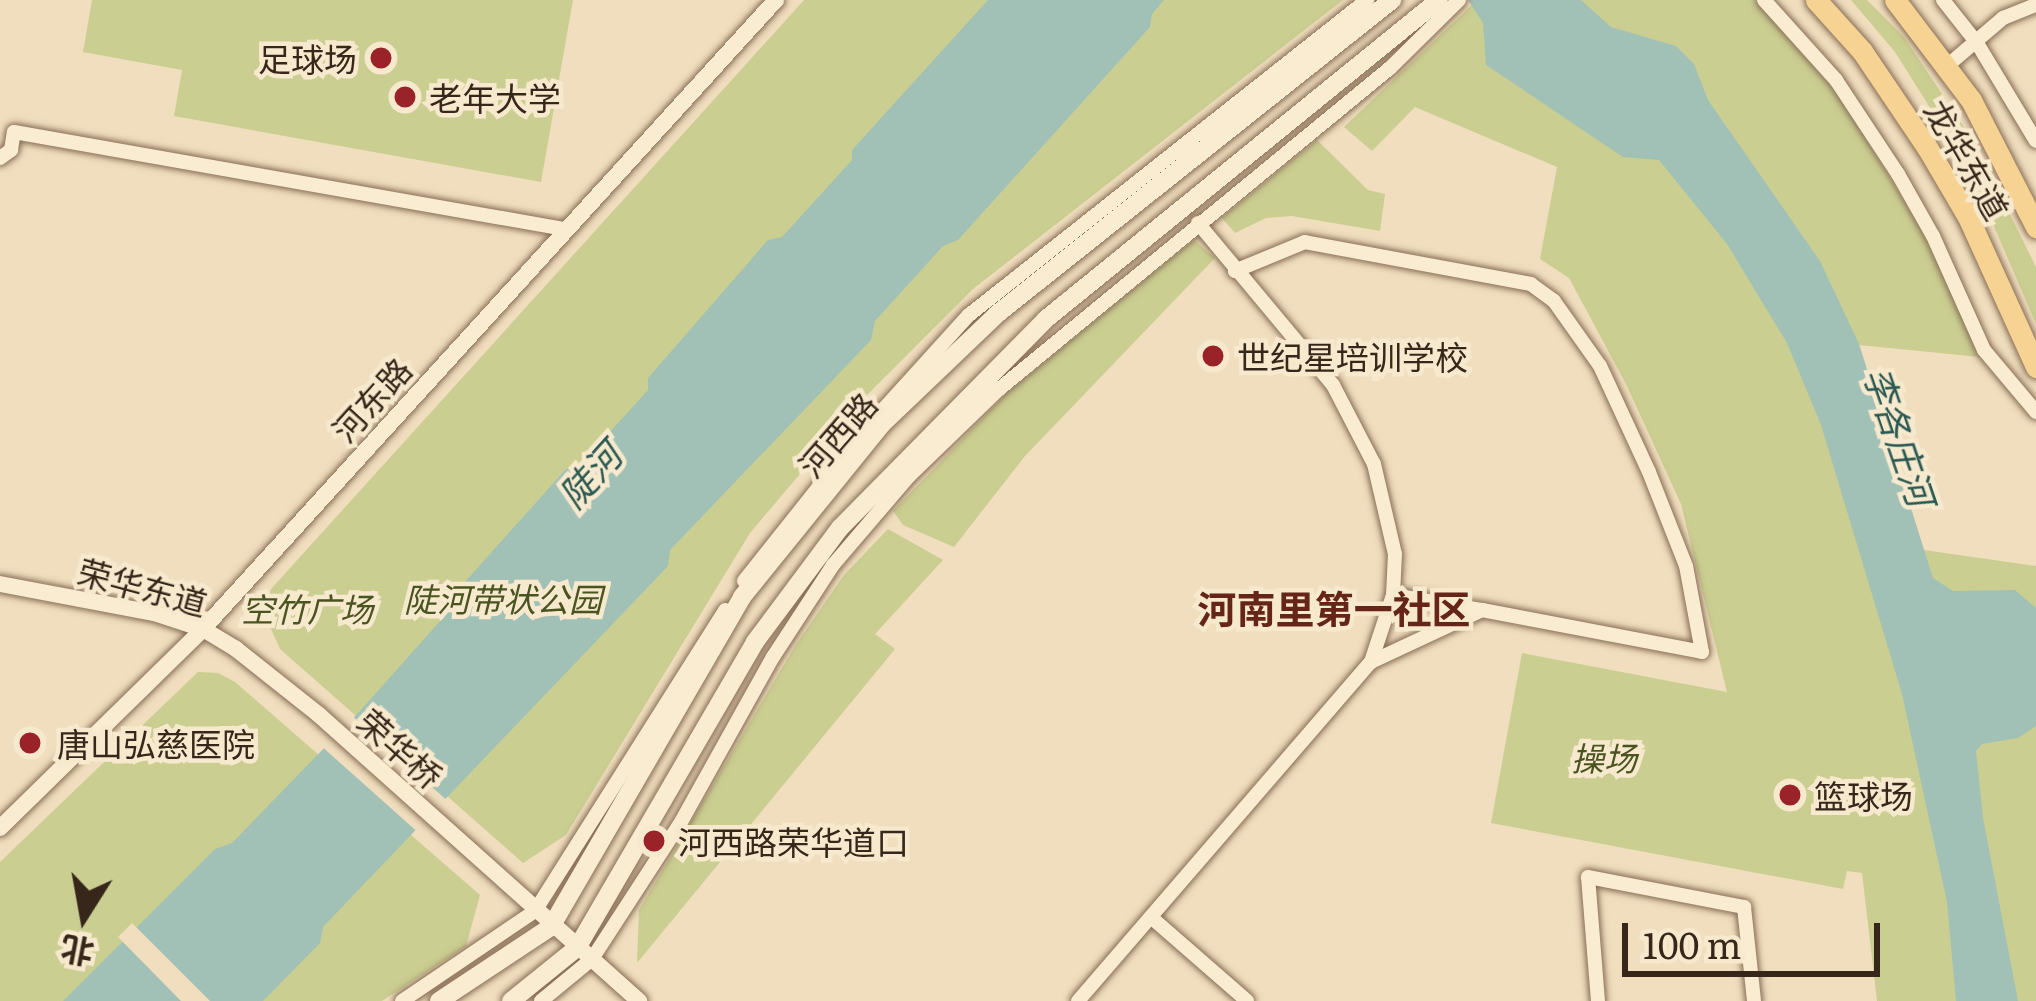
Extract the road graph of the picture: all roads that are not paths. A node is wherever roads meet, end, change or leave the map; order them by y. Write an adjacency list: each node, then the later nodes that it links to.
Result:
1 (776, 0): 16 (street, 河东路)
2 (1367, 0): 27 (street)
3 (1392, 0): 29 (main road, 河西路)
4 (1764, 0): 19 (street)
5 (1816, 0): 18 (main road, 龙华东道)
6 (1895, 0): 11 (main road, 龙华东道)
7 (1942, 0): 10 (street)
8 (1446, 3): 14 (street); 30 (main road, 河西路)
9 (2036, 5): 10 (street)
10 (1977, 43): 11 (street); 12 (street)
11 (1947, 66): 15 (main road, 龙华东道)
12 (2036, 141)
13 (0, 158): 16 (street)
14 (1198, 223): 17 (street); 30 (street)
15 (2036, 226)
16 (564, 229): 23 (street, 河东路)
17 (1234, 271): 21 (street); 22 (street)
18 (2036, 367)
19 (2036, 412)
20 (0, 584): 23 (street, 荣华东道)
21 (1393, 595): 22 (street); 24 (street)
22 (1482, 610): 24 (street)
23 (203, 629): 25 (street, 荣华东道); 26 (street, 河东路)
24 (1371, 662): 28 (street)
25 (318, 714): 27 (street, 荣华桥)
26 (0, 828)
27 (535, 911): 29 (street); 31 (street)
28 (1152, 918): 36 (street); 37 (street)
29 (551, 927): 30 (street); 32 (main road, 河西路)
30 (585, 954): 33 (main road, 河西路); 34 (street); 35 (street)
31 (401, 1001)
32 (439, 1001)
33 (511, 1001)
34 (541, 1001)
35 (639, 1001)
36 (1078, 1001)
37 (1246, 1001)
38 (1598, 1001): 39 (street)
39 (1754, 1001)

